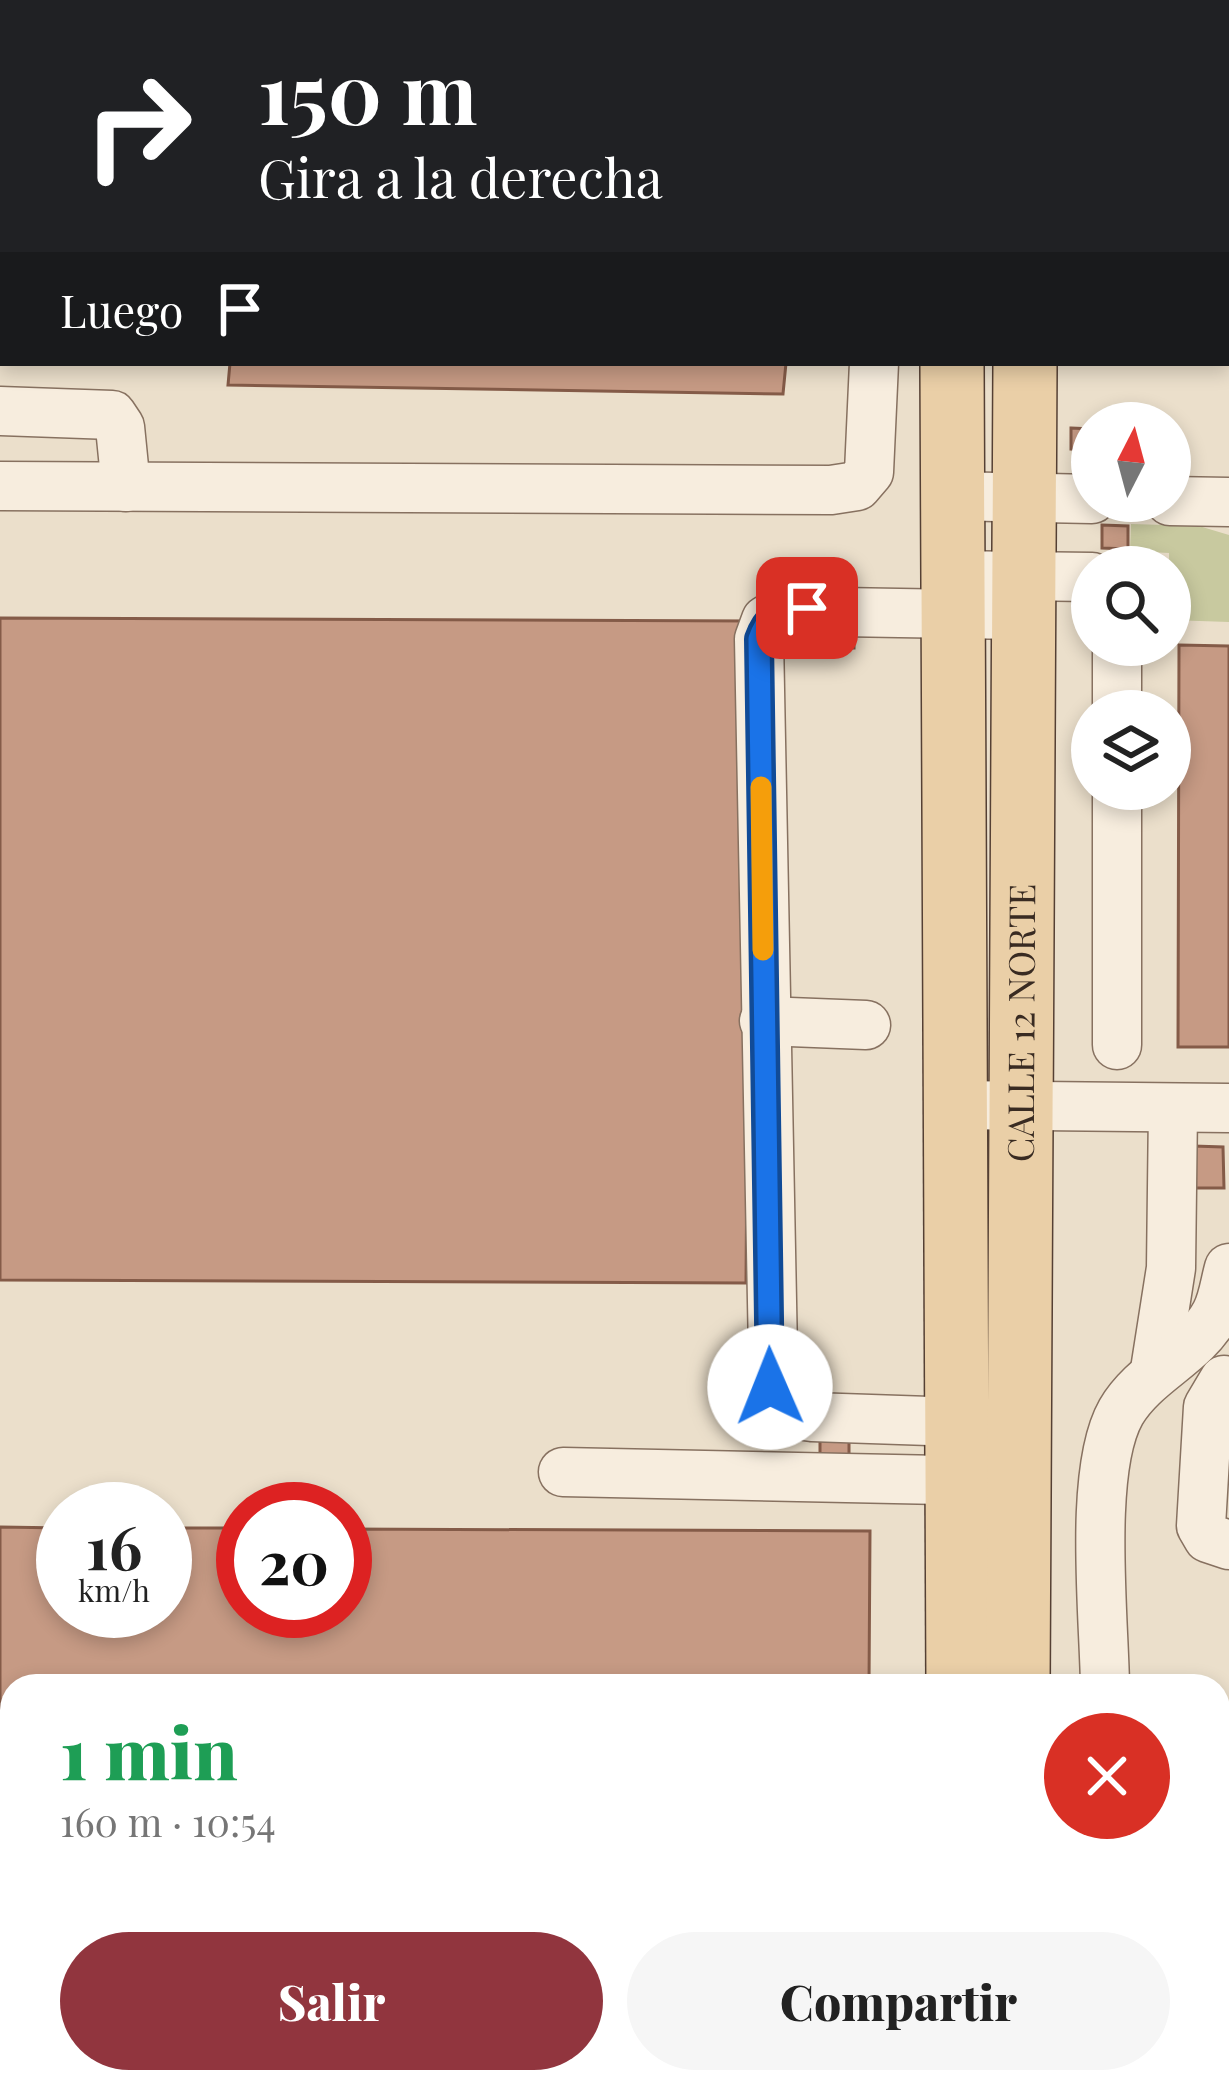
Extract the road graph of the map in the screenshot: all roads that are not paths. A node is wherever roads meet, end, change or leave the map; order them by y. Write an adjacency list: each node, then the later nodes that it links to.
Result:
1 (874, 366): 6 (lane)
2 (952, 366): 7 (main road, CALLE 12 NORTE)
3 (1025, 366): 8 (main road, CALLE 12 NORTE)
4 (0, 411): 6 (lane)
5 (0, 486): 6 (lane)
6 (126, 487)
7 (952, 496): 8 (lane); 13 (main road, CALLE 12 NORTE)
8 (1023, 497): 9 (lane); 14 (main road, CALLE 12 NORTE)
9 (1071, 498)
10 (1191, 501): 11 (lane)
11 (1229, 502)
12 (1071, 583): 14 (lane)
13 (952, 593): 14 (lane); 16 (lane); 19 (main road, CALLE 12 NORTE)
14 (1022, 596): 20 (main road, CALLE 12 NORTE)
15 (1117, 810): 18 (lane)
16 (764, 1021): 17 (lane); 26 (lane)
17 (866, 1025)
18 (1117, 1045)
19 (955, 1105): 20 (lane); 26 (main road, CALLE 12 NORTE)
20 (1021, 1107): 21 (lane); 27 (main road, CALLE 12 NORTE)
21 (1173, 1108): 22 (lane); 24 (lane)
22 (1229, 1108)
23 (1229, 1268): 24 (lane)
24 (1167, 1346): 25 (lane); 32 (lane)
25 (1227, 1380): 29 (lane)
26 (957, 1452): 27 (lane); 28 (lane); 30 (main road, CALLE 12 NORTE)
27 (1020, 1453): 31 (main road, CALLE 12 NORTE)
28 (563, 1472)
29 (1229, 1545)
30 (958, 1674)
31 (1018, 1674)
32 (1105, 1674)

